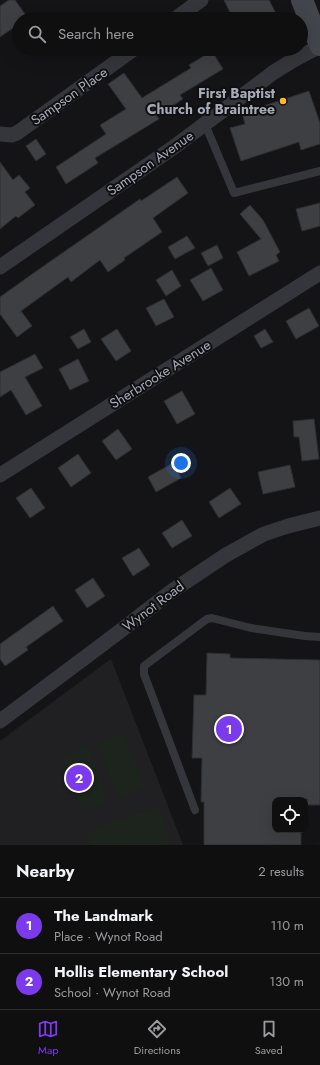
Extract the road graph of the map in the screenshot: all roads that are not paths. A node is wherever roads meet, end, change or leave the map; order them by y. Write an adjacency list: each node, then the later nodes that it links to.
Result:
1 (201, 0): 3 (street)
2 (302, 0): 4 (main road)
3 (185, 12)
4 (307, 12)
5 (308, 15): 6 (main road)
6 (320, 46): 7 (street, Sampson Avenue)
7 (308, 52)
8 (124, 56): 11 (street, Sampson Place)
9 (301, 56): 10 (street, Sampson Avenue)
10 (205, 124): 12 (lane); 13 (street, Sampson Avenue)
11 (0, 134)
12 (320, 171)
13 (0, 267)
14 (320, 273): 15 (street, Sherbrooke Avenue)
15 (0, 475)
16 (320, 518): 18 (street, Wynot Road)
17 (320, 637): 19 (lane)
18 (0, 721)
19 (195, 810)

